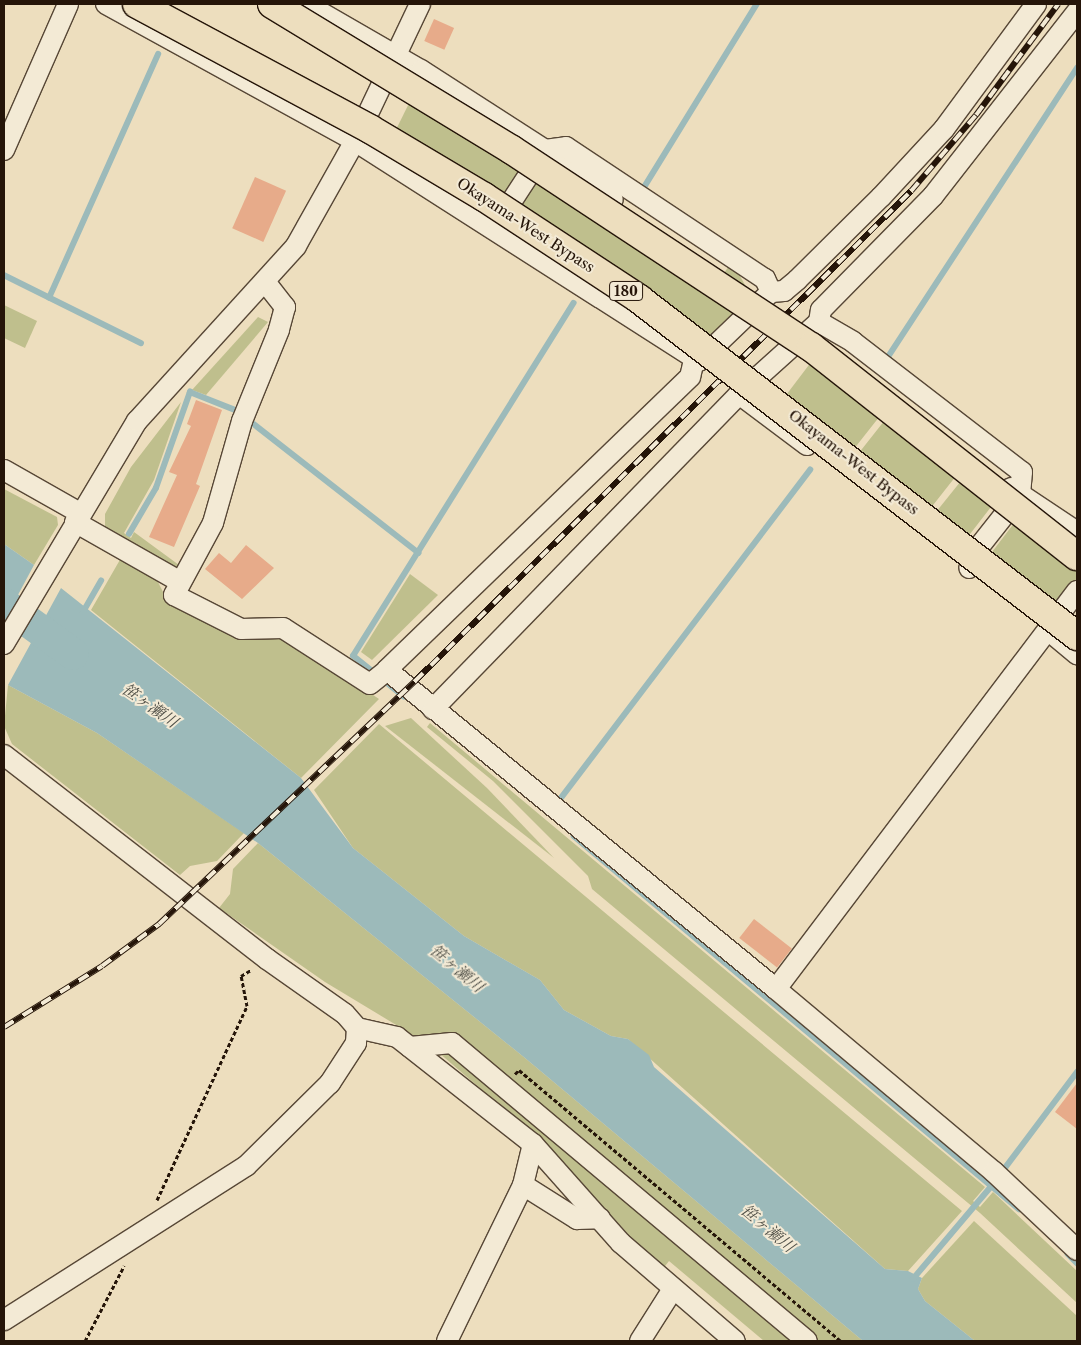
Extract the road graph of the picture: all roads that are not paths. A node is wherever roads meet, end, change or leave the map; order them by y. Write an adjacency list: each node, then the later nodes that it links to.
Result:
1 (68, 4): 11 (street)
2 (106, 4): 10 (street)
3 (137, 4): 30 (highway, Okayama-West Bypass / 180, bridge)
4 (272, 4): 25 (highway, bridge)
5 (306, 4): 9 (street)
6 (420, 4): 9 (street)
7 (1036, 4): 16 (street)
8 (1077, 12): 17 (street)
9 (396, 55): 10 (street); 12 (street)
10 (355, 141): 13 (street); 15 (street)
11 (4, 150)
12 (545, 150): 13 (street); 14 (street); 16 (street)
13 (482, 221): 18 (street)
14 (722, 274)
15 (266, 283): 23 (street); 27 (street)
16 (771, 292): 18 (street)
17 (819, 322): 20 (street); 22 (street)
18 (694, 360): 33 (street)
19 (852, 364): 22 (street)
20 (739, 394): 26 (street); 34 (street)
21 (4, 470): 23 (street)
22 (1020, 495): 24 (street); 26 (street)
23 (75, 522): 27 (street); 31 (street)
24 (1077, 532)
25 (1077, 556)
26 (969, 568): 29 (street)
27 (179, 580): 33 (street)
28 (1077, 591): 29 (street)
29 (1048, 630): 32 (street); 36 (street)
30 (1077, 636)
31 (4, 644)
32 (1077, 654)
33 (382, 674): 34 (street)
34 (433, 709): 36 (street)
35 (4, 755): 37 (street)
36 (776, 989): 42 (street)
37 (357, 1028): 38 (street); 44 (street)
38 (410, 1048): 39 (street); 48 (street)
39 (532, 1144): 40 (street); 41 (street)
40 (523, 1184): 41 (street); 45 (street)
41 (600, 1218): 43 (street)
42 (1077, 1250)
43 (673, 1290): 46 (street); 47 (street)
44 (4, 1320)
45 (446, 1341)
46 (640, 1341)
47 (735, 1341)
48 (807, 1341)

